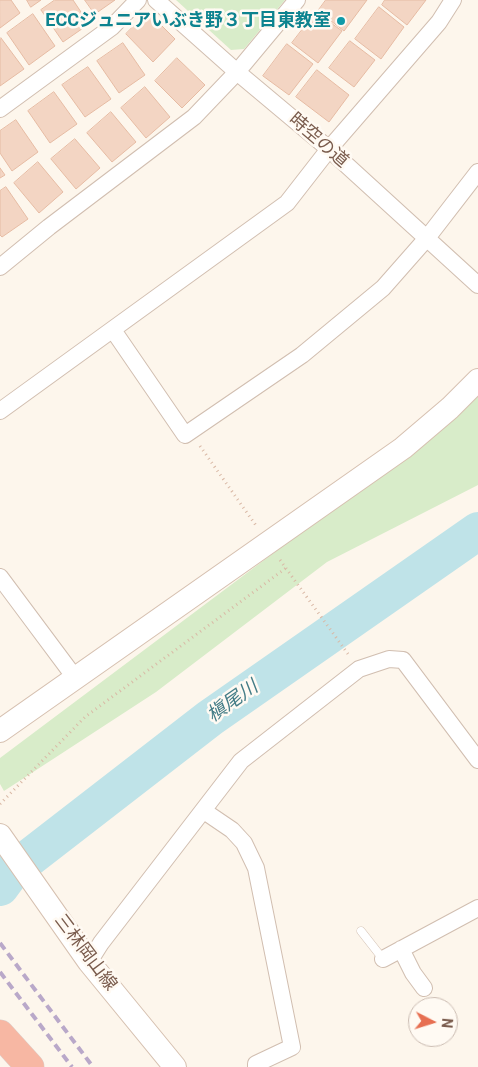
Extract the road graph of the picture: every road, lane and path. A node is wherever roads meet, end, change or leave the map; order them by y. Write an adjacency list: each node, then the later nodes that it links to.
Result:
1 (138, 0): 6 (street)
2 (156, 0): 5 (street, 時空の道)
3 (297, 0): 5 (street)
4 (453, 0): 7 (street)
5 (237, 72): 7 (street, 時空の道); 10 (street)
6 (0, 108)
7 (329, 149): 9 (street, 時空の道); 12 (street)
8 (478, 172): 9 (street)
9 (427, 238): 11 (street, 時空の道); 15 (street)
10 (0, 267)
11 (478, 285)
12 (113, 330): 14 (street); 15 (street)
13 (478, 380): 21 (street)
14 (0, 411)
15 (184, 435): 16 (path)
16 (260, 532)
17 (278, 557): 18 (path)
18 (286, 568): 20 (path); 24 (path)
19 (0, 577): 21 (street)
20 (359, 669): 23 (street); 25 (street)
21 (76, 679): 22 (street)
22 (0, 731)
23 (478, 760)
24 (0, 804)
25 (204, 811): 31 (street); 36 (street)
26 (0, 836): 31 (street, 三林岡山線)
27 (478, 908): 29 (street)
28 (361, 931): 30 (lane)
29 (401, 949): 30 (street); 32 (street)
30 (383, 959)
31 (89, 962): 35 (street, 三林岡山線)
32 (424, 988)
33 (0, 1034): 34 (highway)
34 (30, 1067)
35 (175, 1067)
36 (256, 1067)

